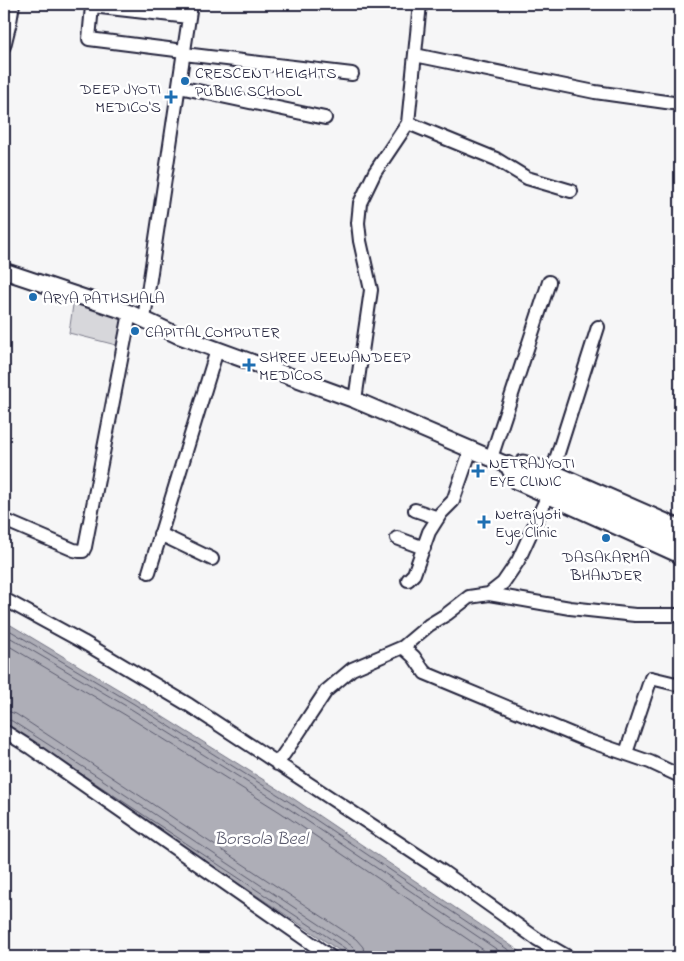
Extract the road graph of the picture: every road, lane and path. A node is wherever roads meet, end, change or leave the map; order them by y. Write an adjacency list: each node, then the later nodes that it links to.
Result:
1 (13, 4): 4 (street)
2 (420, 4): 6 (street)
3 (190, 10): 5 (street); 5 (street)
4 (4, 46)
5 (184, 53): 7 (street); 8 (street)
6 (415, 55): 9 (street); 11 (street)
7 (352, 74)
8 (179, 87): 10 (street); 15 (street)
9 (680, 104)
10 (325, 118)
11 (408, 123): 12 (street); 18 (street)
12 (572, 190)
13 (4, 271): 15 (main road)
14 (549, 282): 20 (street)
15 (137, 316): 17 (main road); 26 (street)
16 (598, 327): 22 (street)
17 (217, 350): 18 (main road); 28 (street)
18 (355, 400): 19 (main road)
19 (471, 449): 20 (main road); 25 (street)
20 (491, 458): 21 (main road)
21 (507, 464): 22 (main road); 23 (main road); 30 (main road)
22 (552, 472): 27 (main road)
23 (548, 494): 32 (main road); 36 (street)
24 (414, 510): 25 (street)
25 (438, 518): 31 (street)
26 (4, 520)
27 (680, 528)
28 (160, 534): 33 (street); 34 (street)
29 (397, 538): 31 (street)
30 (680, 542)
31 (424, 548): 35 (street)
32 (680, 555)
33 (212, 559)
34 (149, 572)
35 (408, 580)
36 (489, 594): 38 (street); 39 (street)
37 (4, 599): 43 (street)
38 (680, 615)
39 (403, 647): 42 (street); 43 (street)
40 (680, 684): 42 (street)
41 (4, 731): 45 (street)
42 (626, 753): 44 (street)
43 (277, 764): 46 (street)
44 (680, 776)
45 (331, 957)
46 (568, 957)

